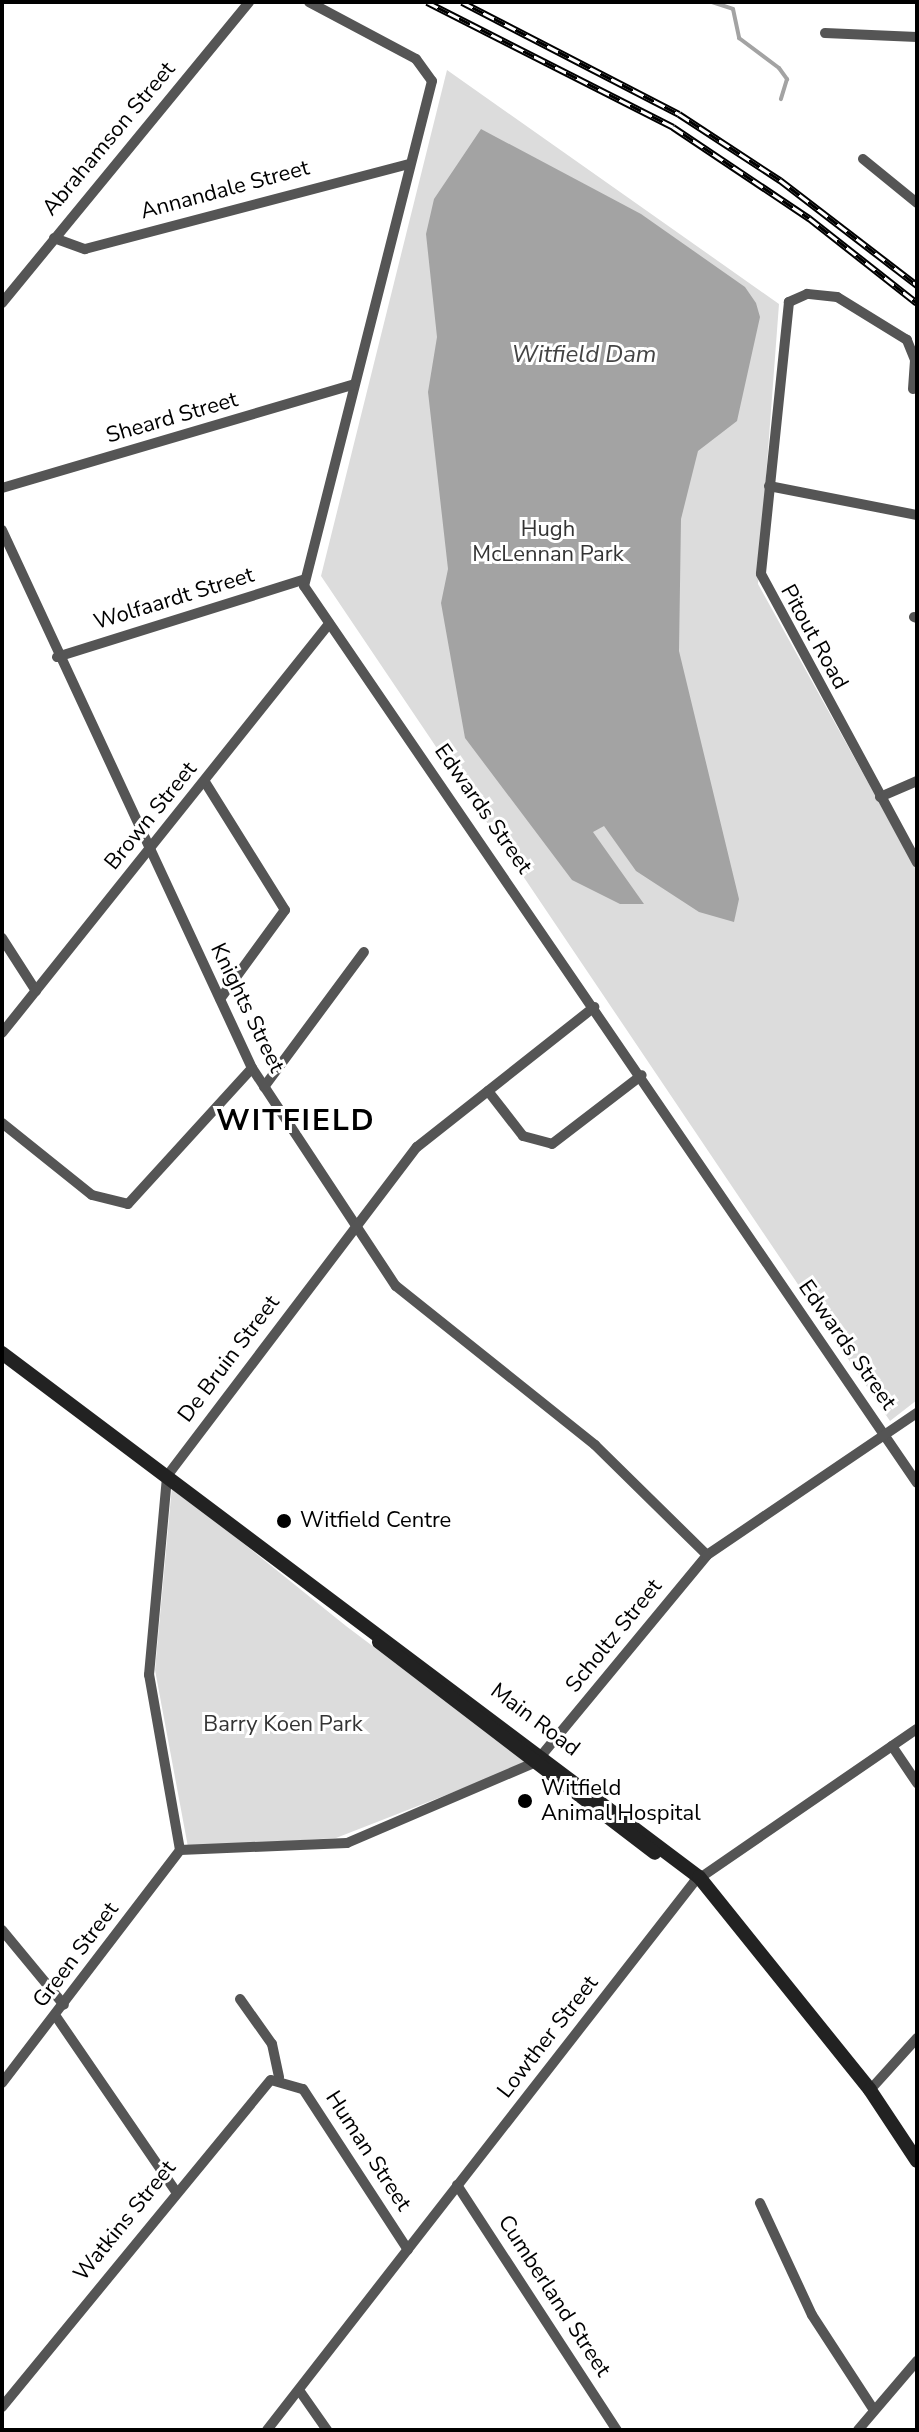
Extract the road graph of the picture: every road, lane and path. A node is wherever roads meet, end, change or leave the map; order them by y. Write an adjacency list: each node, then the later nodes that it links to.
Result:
1 (249, 2): 8 (street, Abrahamson Street)
2 (309, 2): 6 (street)
3 (825, 33): 4 (street)
4 (917, 37)
5 (863, 159): 7 (street)
6 (410, 164): 8 (street, Annandale Street); 10 (street)
7 (917, 203)
8 (54, 238): 9 (street, Abrahamson Street)
9 (2, 303)
10 (353, 385): 13 (street, Sheard Street); 16 (street)
11 (913, 389): 12 (street, Pitout Road)
12 (769, 486): 14 (street); 21 (street, Pitout Road)
13 (2, 488)
14 (917, 515)
15 (2, 530): 18 (street, Knights Street)
16 (303, 580): 17 (street, Edwards Street); 18 (street, Wolfaardt Street)
17 (329, 624): 20 (street, Brown Street); 28 (street, Edwards Street)
18 (57, 657): 22 (street, Knights Street)
19 (917, 781): 21 (street)
20 (205, 782): 22 (street, Brown Street); 27 (street)
21 (880, 797): 23 (street, Pitout Road)
22 (149, 851): 26 (street, Brown Street); 27 (street, Knights Street)
23 (917, 863)
24 (2, 938): 26 (street)
25 (364, 952): 32 (street)
26 (36, 991): 29 (street, Brown Street)
27 (220, 999): 30 (street, Knights Street)
28 (594, 1007): 31 (street, Edwards Street); 33 (street, De Bruin Street)
29 (2, 1033)
30 (252, 1068): 32 (street, Knights Street); 34 (street)
31 (642, 1075): 33 (street); 38 (street, Edwards Street)
32 (264, 1087): 35 (street, Knights Street)
33 (488, 1091): 35 (street, De Bruin Street)
34 (2, 1123)
35 (357, 1224): 39 (street, De Bruin Street); 41 (street, Knights Street)
36 (2, 1353): 39 (street, Main Road)
37 (917, 1413): 38 (street, Scholtz Street)
38 (886, 1436): 40 (street, Edwards Street); 41 (street, Scholtz Street)
39 (167, 1476): 44 (street, Main Road); 46 (street)
40 (917, 1483)
41 (707, 1555): 44 (street, Scholtz Street)
42 (917, 1729): 43 (street, Lowther Street)
43 (892, 1746): 45 (street); 47 (street, Lowther Street)
44 (540, 1759): 46 (street, Scholtz Street); 47 (street, Main Road)
45 (917, 1783)
46 (180, 1850): 50 (street, Green Street)
47 (699, 1882): 55 (street, Main Road); 57 (street, Lowther Street)
48 (2, 1930): 50 (street)
49 (240, 1999): 53 (street, Human Street)
50 (64, 2005): 51 (street, Green Street)
51 (55, 2015): 54 (street, Green Street); 58 (street)
52 (917, 2038): 55 (street)
53 (285, 2078): 58 (street, Watkins Street); 60 (street, Human Street)
54 (2, 2083)
55 (870, 2090): 56 (street, Main Road)
56 (917, 2161)
57 (457, 2185): 60 (street, Lowther Street); 67 (street, Cumberland Street)
58 (175, 2190): 63 (street, Watkins Street)
59 (760, 2203): 64 (street)
60 (408, 2250): 62 (street, Lowther Street)
61 (917, 2361): 64 (street)
62 (299, 2390): 65 (street, Lowther Street); 66 (street)
63 (2, 2407)
64 (874, 2410): 68 (street)
65 (267, 2430)
66 (327, 2430)
67 (617, 2430)
68 (858, 2430)

